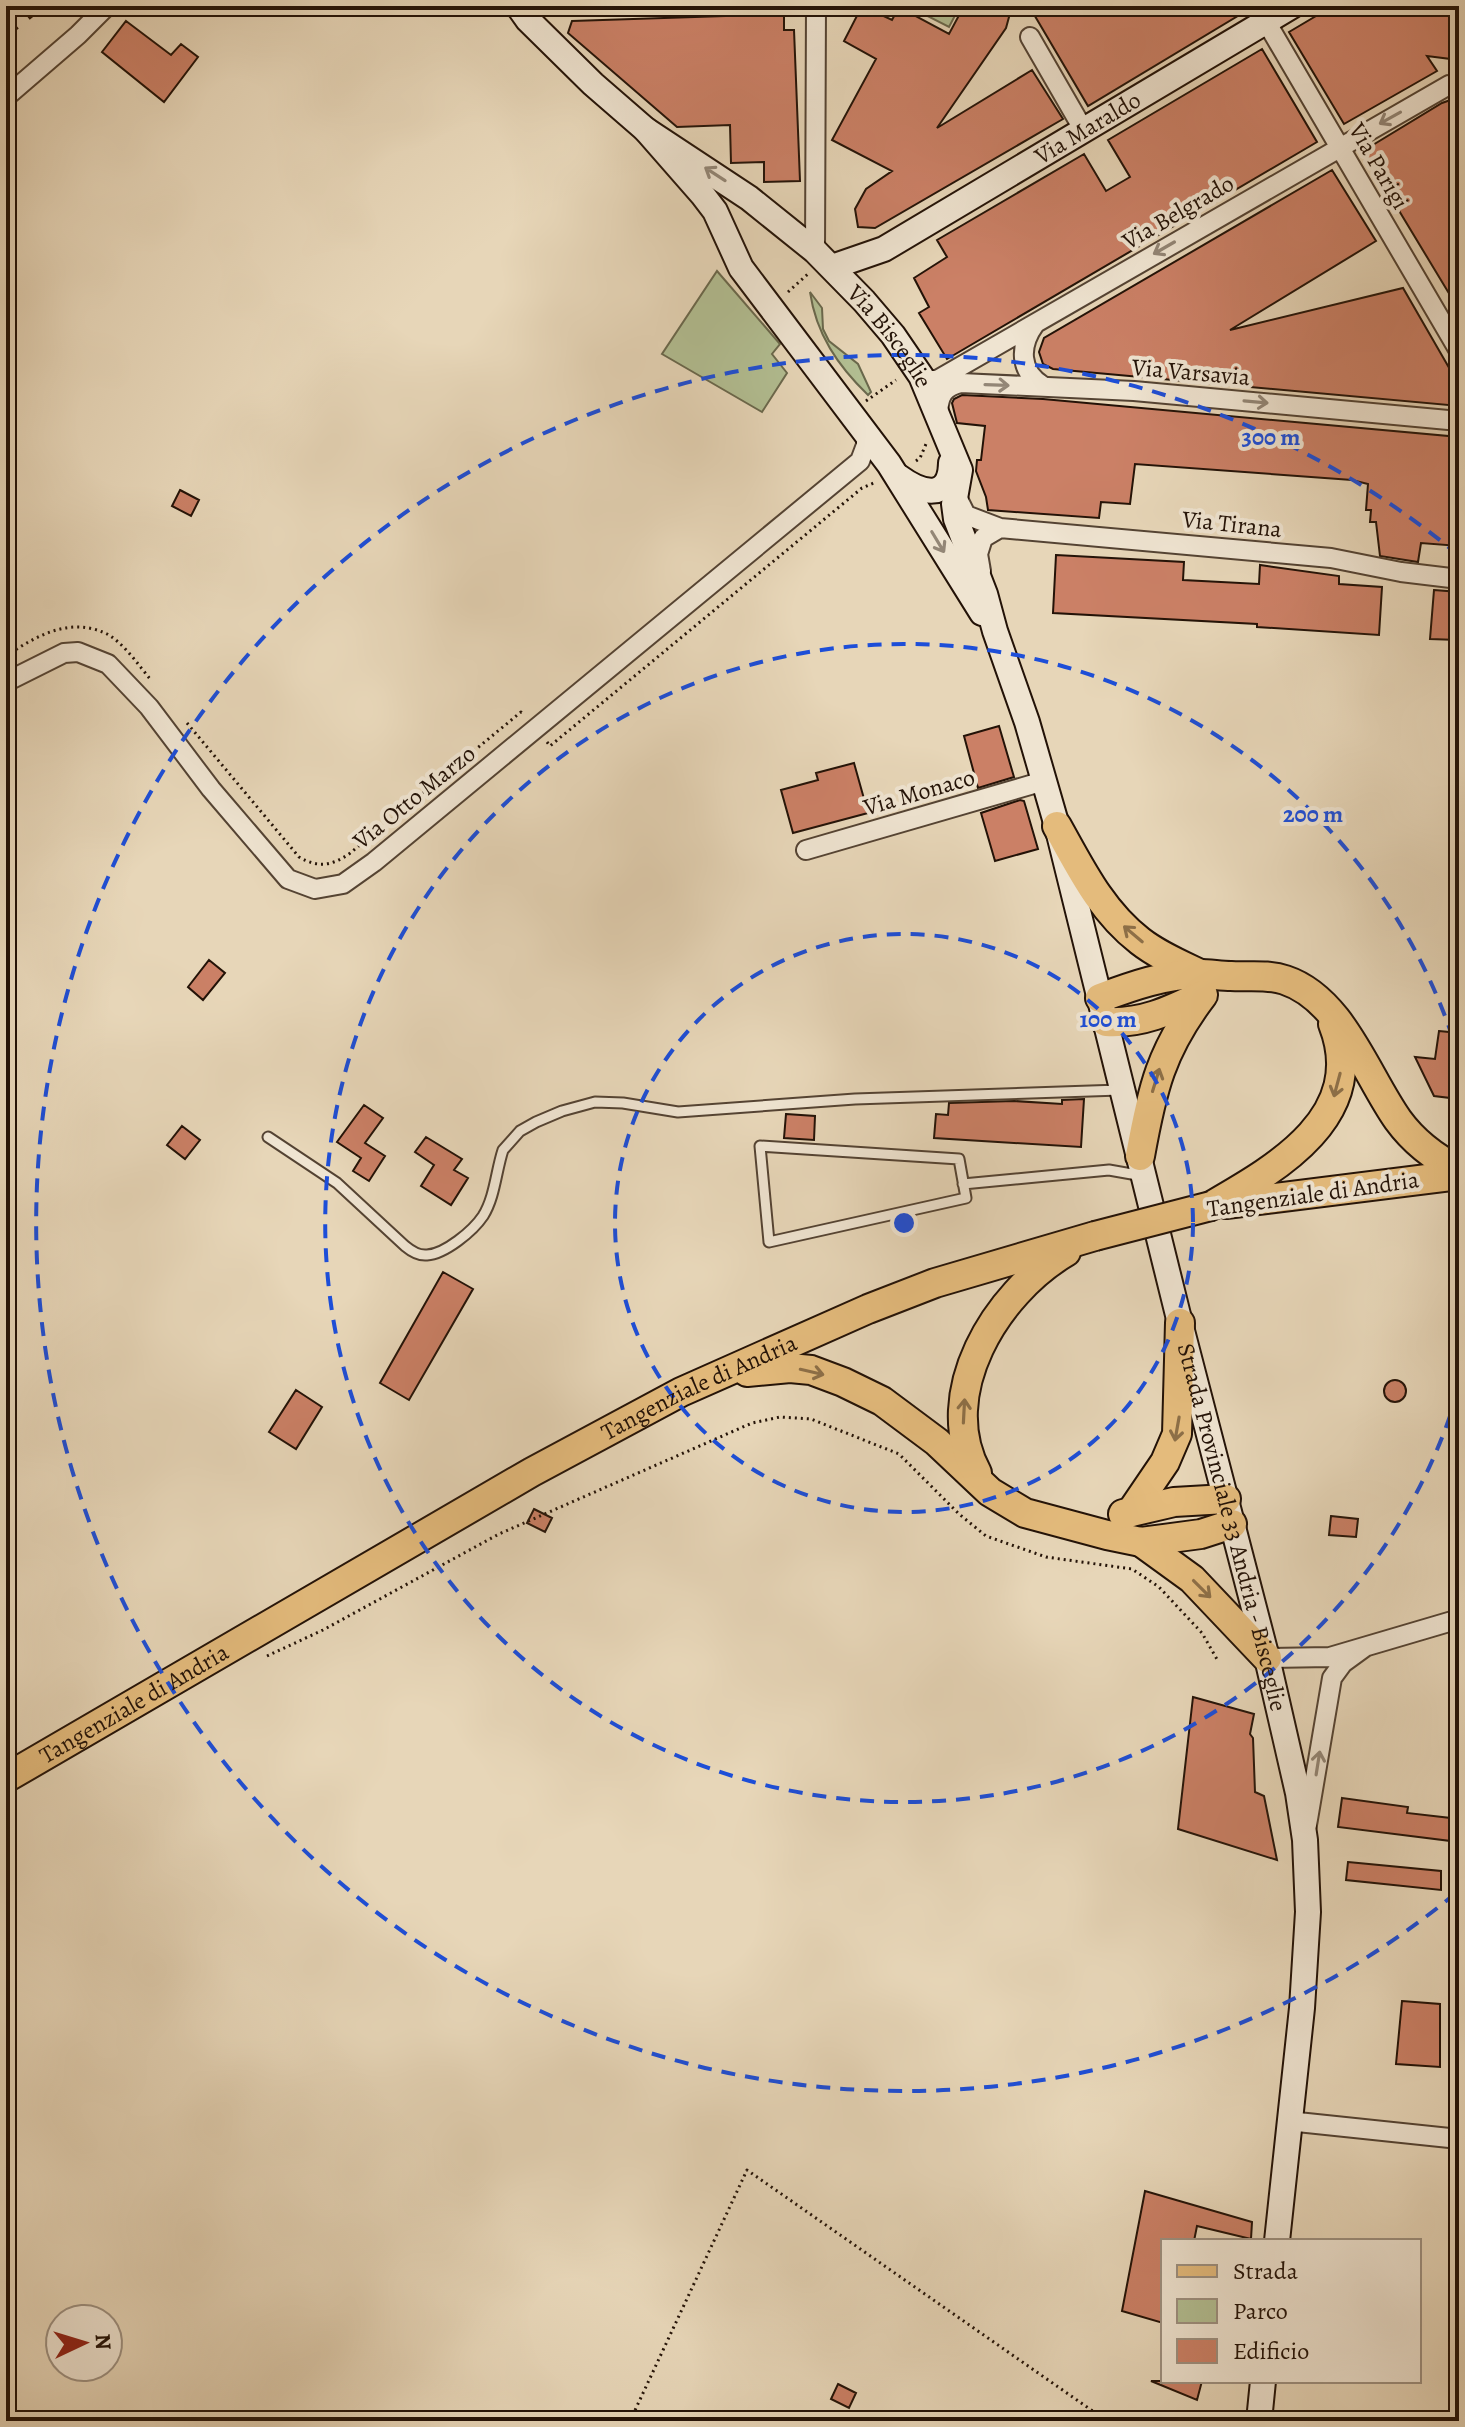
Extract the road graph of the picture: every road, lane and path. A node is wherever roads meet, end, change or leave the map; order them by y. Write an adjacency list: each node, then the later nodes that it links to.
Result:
1 (107, 6): 8 (street)
2 (518, 6): 10 (main road, Via Bisceglie)
3 (816, 6): 12 (street)
4 (1292, 6): 5 (main road, Via Maraldo)
5 (1261, 14): 9 (main road, Via Maraldo); 11 (street, Via Parigi)
6 (1030, 37): 9 (street)
7 (1459, 85): 11 (street, Via Belgrado, one-way to 11)
8 (6, 97)
9 (1083, 129): 14 (main road, Via Maraldo)
10 (646, 130): 13 (main road, Via Bisceglie, one-way to 10); 15 (main road, Via Bisceglie)
11 (1340, 146): 19 (street, Via Belgrado, one-way to 19); 20 (street, Via Parigi)
12 (817, 203): 13 (street); 16 (street)
13 (781, 223): 15 (main road); 16 (main road, Via Bisceglie)
14 (884, 249): 16 (main road, Via Maraldo); 17 (main road, Via Maraldo)
15 (735, 257): 18 (main road, Via Bisceglie)
16 (824, 259): 17 (main road, Via Bisceglie); 18 (path)
17 (864, 301): 21 (main road, Via Bisceglie)
18 (770, 308): 23 (main road, Via Bisceglie)
19 (1037, 322): 21 (street, Via Belgrado); 22 (street)
20 (1459, 351)
21 (918, 372): 23 (path); 24 (main road, Via Bisceglie)
22 (1043, 386): 24 (street, Via Varsavia, one-way to 22); 25 (street, Via Varsavia, one-way to 25)
23 (851, 411): 26 (main road, Via Bisceglie)
24 (938, 413): 27 (main road, Via Bisceglie)
25 (1459, 421)
26 (866, 432): 28 (street); 29 (main road, Via Bisceglie)
27 (950, 442): 29 (main road); 30 (main road, Via Bisceglie)
28 (860, 461): 29 (street); 36 (street, Via Otto Marzo)
29 (893, 470): 34 (main road, Via Bisceglie, one-way to 34)
30 (955, 493): 31 (street, Via Tirana); 33 (main road, Via Bisceglie)
31 (1000, 528): 32 (street, Via Tirana); 33 (street)
32 (1459, 579)
33 (985, 594): 34 (main road, Via Bisceglie)
34 (995, 631): 40 (main road, Via Bisceglie)
35 (6, 656): 37 (path)
36 (6, 682)
37 (157, 687)
38 (521, 712): 39 (path)
39 (185, 720)
40 (1044, 781): 41 (main road, Via Bisceglie); 42 (street, Via Monaco)
41 (1057, 826): 43 (main road, one-way to 41); 44 (main road, Strada Provinciale 33 Andria - Bisceglie)
42 (806, 850)
43 (1201, 984): 44 (main road); 45 (main road); 48 (main road, one-way to 43)
44 (1103, 1010): 46 (main road, Strada Provinciale 33 Andria - Bisceglie)
45 (1327, 1010): 49 (main road); 51 (main road, one-way to 51)
46 (1123, 1090): 47 (lane); 48 (main road, Strada Provinciale 33 Andria - Bisceglie)
47 (268, 1137)
48 (1142, 1166): 50 (lane); 53 (main road, Strada Provinciale 33 Andria - Bisceglie)
49 (1459, 1172): 51 (main road, Tangenziale di Andria)
50 (963, 1184): 50 (lane)
51 (1211, 1206): 52 (main road, Tangenziale di Andria, bridge)
52 (1095, 1236): 54 (main road, Tangenziale di Andria); 55 (main road, one-way to 52)
53 (1180, 1323): 56 (main road, one-way to 56); 57 (main road, Strada Provinciale 33 Andria - Bisceglie)
54 (681, 1392): 55 (main road, one-way to 55); 65 (main road, Tangenziale di Andria)
55 (984, 1485): 58 (main road)
56 (1131, 1512): 57 (main road); 58 (main road)
57 (1229, 1512): 59 (main road); 62 (main road, Strada Provinciale 33 Andria - Bisceglie)
58 (1071, 1524): 59 (main road)
59 (1141, 1542): 62 (main road, one-way to 62)
60 (1459, 1619): 61 (street)
61 (1365, 1647): 62 (street); 66 (street, one-way to 61)
62 (1267, 1658): 66 (main road, Strada Provinciale 33 Andria - Bisceglie)
63 (258, 1660): 64 (path)
64 (1218, 1661)
65 (6, 1778)
66 (1305, 1840): 67 (main road, Strada Provinciale 33 Andria - Bisceglie)
67 (1288, 2121): 68 (street); 69 (main road, Strada Provinciale 33 Andria - Bisceglie)
68 (1459, 2139)
69 (1277, 2239)
70 (1263, 2383): 73 (main road)
71 (630, 2421): 72 (path)
72 (1107, 2421)
73 (1259, 2421)

